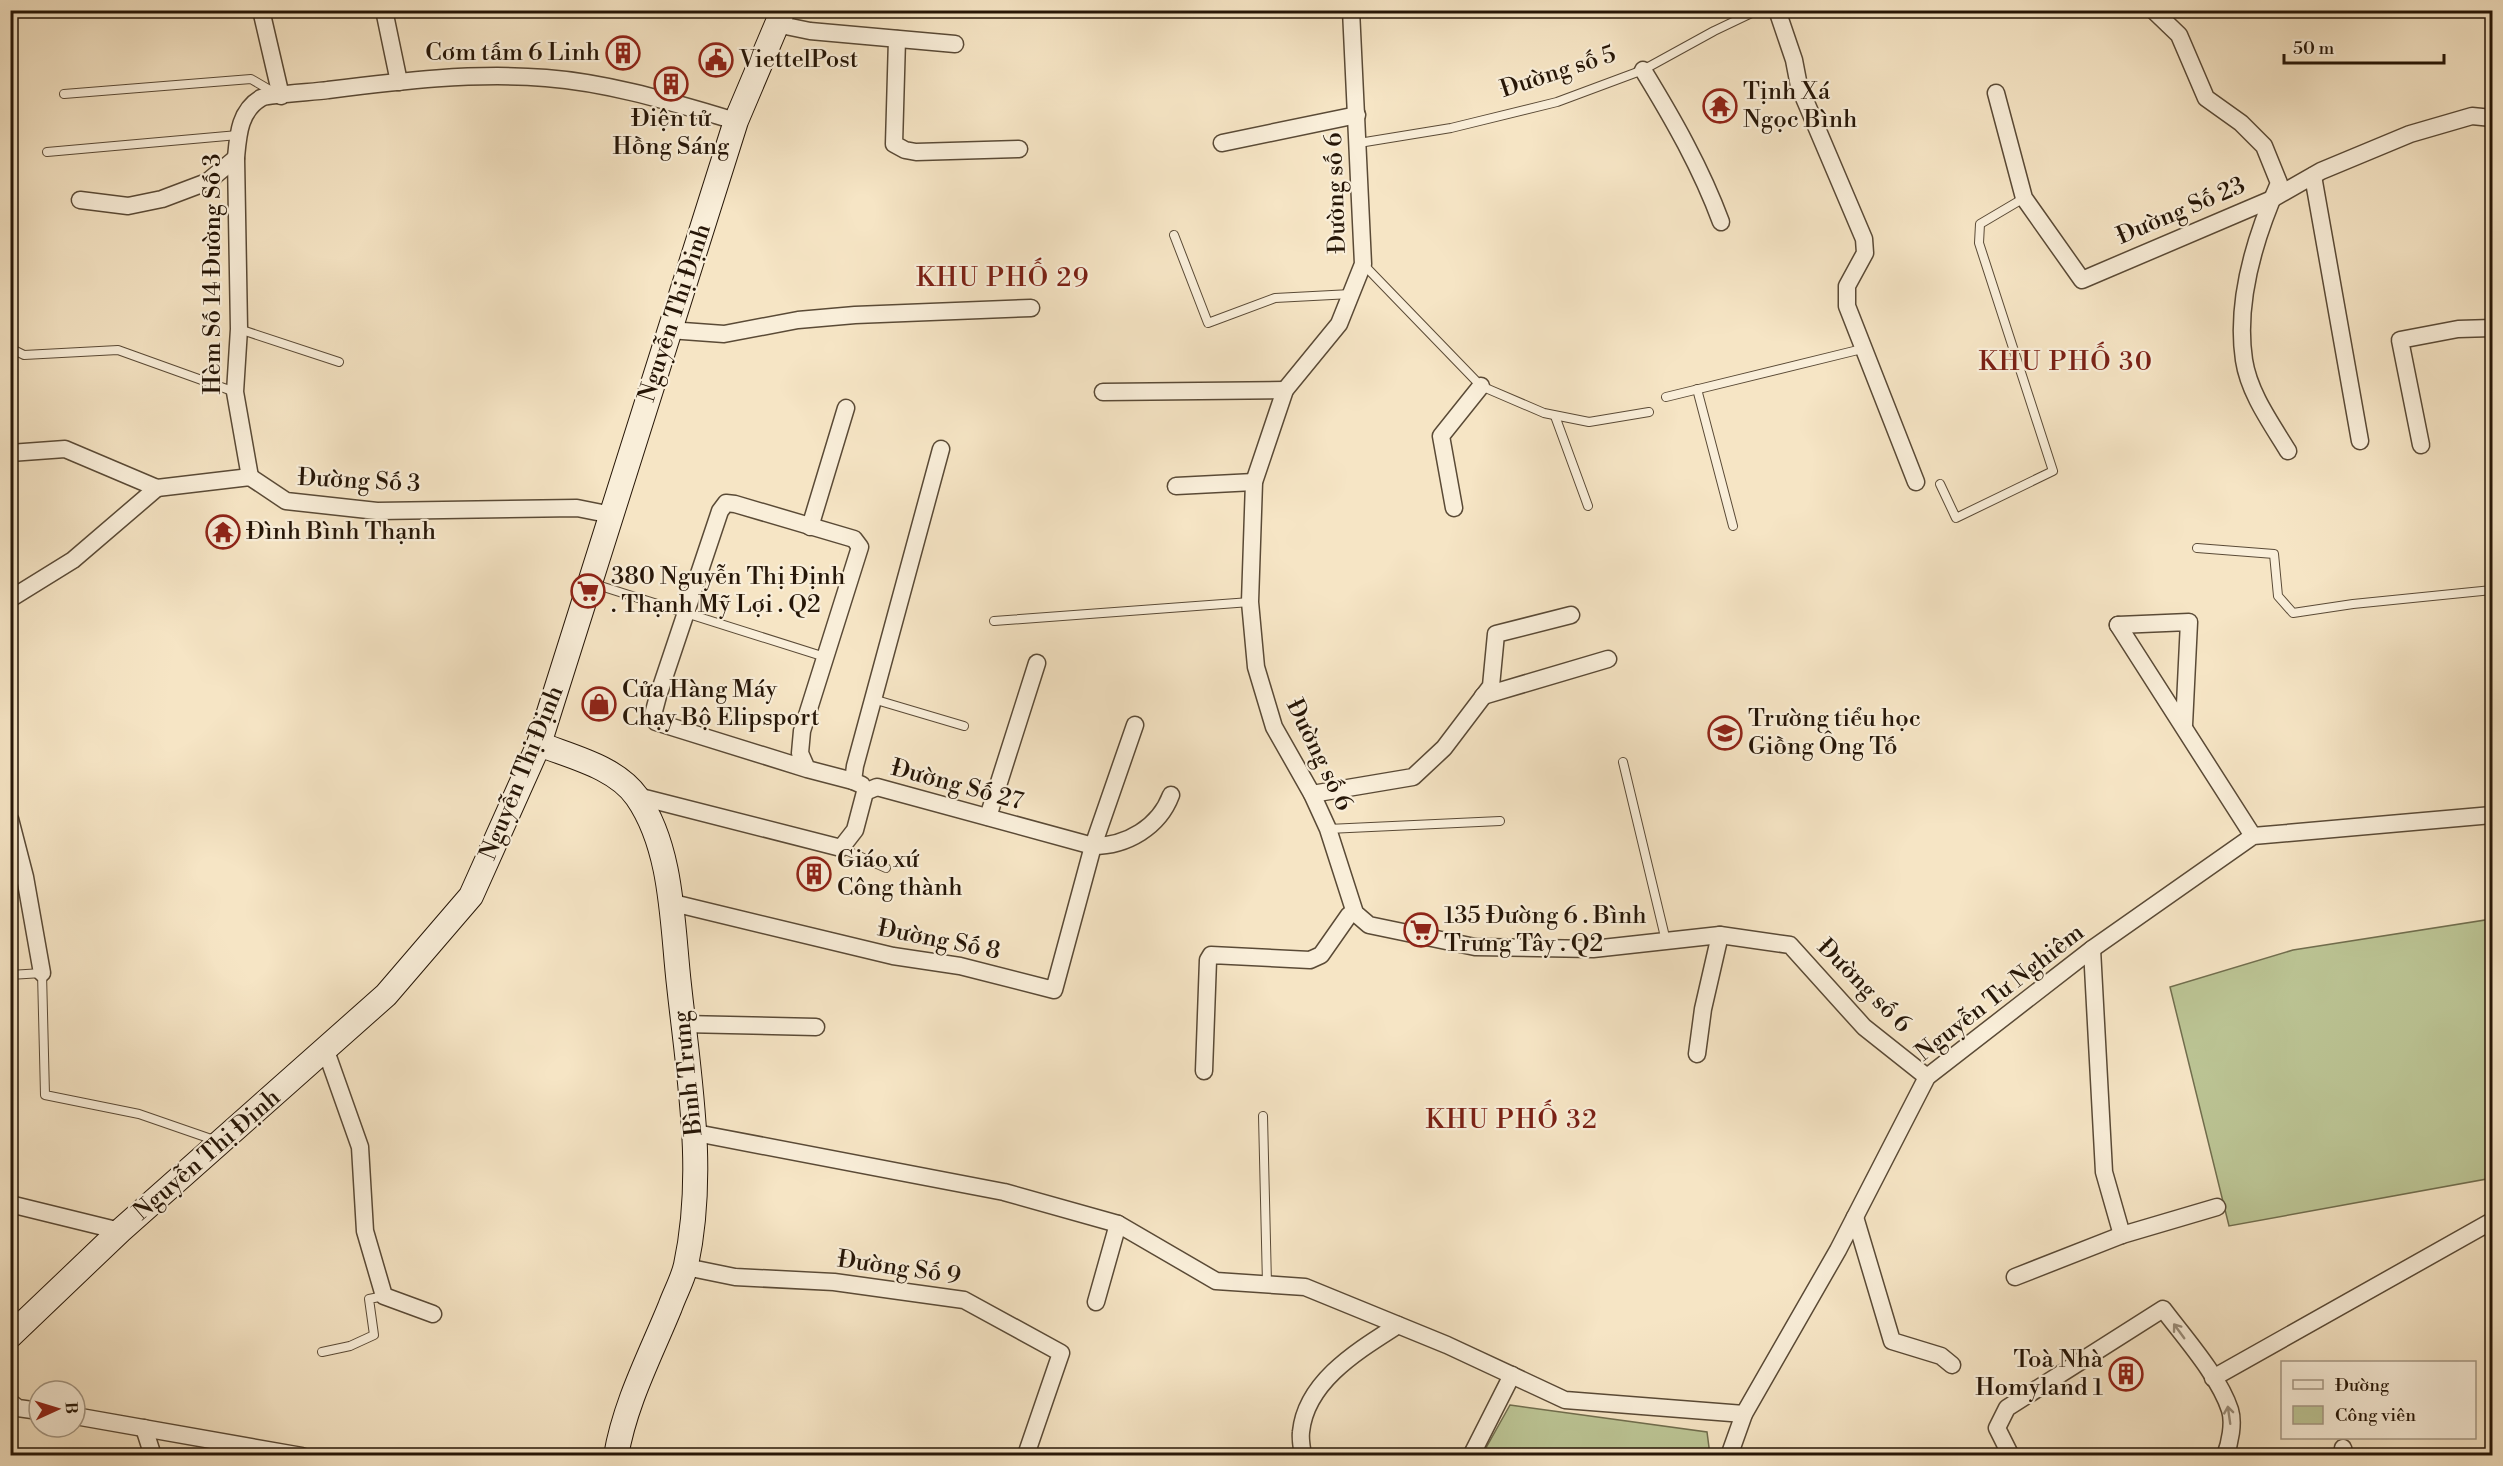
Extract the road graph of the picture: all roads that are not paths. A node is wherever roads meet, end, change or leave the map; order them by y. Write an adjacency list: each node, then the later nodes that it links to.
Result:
1 (261, 10): 14 (street)
2 (384, 10): 11 (street)
3 (1351, 10): 15 (street, Đường số 6)
4 (1758, 10): 10 (lane, Đường số 5)
5 (1777, 10): 37 (street)
6 (2153, 10): 27 (street)
7 (779, 17): 8 (street); 17 (main road, Nguyễn Thị Định)
8 (897, 39): 9 (street); 21 (street)
9 (955, 44)
10 (1643, 70): 20 (lane, Đường số 5); 28 (street)
11 (399, 82): 14 (street, Hèm Số 14 Đường Số 3); 17 (street, Hèm Số 14 Đường Số 3)
12 (1996, 93): 25 (street, Đường Số 23)
13 (64, 94): 14 (lane)
14 (281, 96): 18 (street, Hèm Số 14 Đường Số 3)
15 (1357, 115): 19 (street); 20 (street, Đường số 6)
16 (2493, 118): 24 (street, Đường Số 23)
17 (736, 121): 35 (main road, Nguyễn Thị Định)
18 (238, 135): 22 (lane); 23 (street, Hèm Số 14 Đường Số 3)
19 (1222, 143)
20 (1359, 143): 30 (street, Đường số 6)
21 (1019, 149)
22 (47, 152)
23 (236, 158): 26 (street); 34 (street, Hèm Số 14 Đường Số 3)
24 (2313, 176): 27 (street, Đường Số 23); 48 (street)
25 (2024, 198): 27 (street, Đường Số 23); 56 (lane)
26 (80, 200)
27 (2272, 200): 51 (street)
28 (1721, 222)
29 (1174, 235): 31 (lane)
30 (1363, 264): 31 (street, Đường số 6); 39 (lane)
31 (1352, 294): 41 (street, Đường số 6)
32 (1031, 308): 35 (street)
33 (2493, 328): 49 (street)
34 (239, 329): 38 (lane); 42 (street, Hèm Số 14 Đường Số 3)
35 (669, 330): 61 (main road, Nguyễn Thị Định)
36 (10, 348): 42 (lane)
37 (1862, 349): 40 (lane); 55 (street)
38 (339, 362)
39 (1481, 386): 47 (lane); 60 (street)
40 (1697, 389): 44 (lane); 62 (lane)
41 (1285, 390): 43 (street); 54 (street, Đường số 6)
42 (235, 392): 53 (street, Hèm Số 14 Đường Số 3)
43 (1103, 392)
44 (1666, 397)
45 (846, 408): 63 (street)
46 (1649, 412): 47 (lane)
47 (1555, 416): 59 (lane)
48 (2360, 441)
49 (2421, 445)
50 (941, 449): 76 (street)
51 (2288, 451)
52 (10, 453): 58 (street)
53 (250, 477): 58 (street); 61 (street, Đường Số 3)
54 (1254, 482): 57 (street); 68 (street, Đường số 6)
55 (1916, 482)
56 (1940, 484)
57 (1176, 486)
58 (157, 488): 67 (street)
59 (1588, 506)
60 (1454, 508)
61 (612, 515): 65 (main road, Nguyễn Thị Định)
62 (1733, 526)
63 (810, 527): 69 (street); 72 (street)
64 (2197, 548): 66 (lane)
65 (590, 583): 69 (lane); 80 (main road, Nguyễn Thị Định)
66 (2493, 590)
67 (10, 599)
68 (1250, 602): 71 (lane); 85 (street, Đường số 6)
69 (687, 613): 72 (lane); 82 (street)
70 (1571, 615): 75 (street)
71 (994, 621)
72 (825, 657): 82 (street)
73 (1608, 659): 75 (street)
74 (1037, 663): 89 (street)
75 (1484, 696): 85 (street)
76 (873, 699): 79 (lane); 83 (street)
77 (1135, 725): 94 (street)
78 (2184, 725): 78 (street); 93 (street)
79 (964, 726)
80 (539, 744): 87 (main road, Bình Trưng); 106 (main road, Nguyễn Thị Định)
81 (1623, 762): 100 (lane)
82 (807, 769): 83 (street)
83 (853, 781): 84 (street)
84 (871, 789): 89 (street, Đường Số 27); 95 (street, Đường Số 27)
85 (1312, 794): 92 (street, Đường số 6)
86 (1171, 795): 94 (street)
87 (636, 796): 95 (street); 97 (main road, Bình Trưng)
88 (2493, 815): 93 (street)
89 (988, 817): 94 (street, Đường Số 27)
90 (10, 819): 102 (street)
91 (1500, 821): 92 (lane)
92 (1328, 829): 98 (street, Đường số 6)
93 (2253, 836): 101 (street, Nguyễn Tư Nghiêm)
94 (1093, 846): 97 (street, Đường Số 8)
95 (841, 848): 96 (lane)
96 (886, 868)
97 (669, 902): 104 (main road, Bình Trưng)
98 (1355, 913): 100 (street, Đường số 6); 108 (street)
99 (1720, 936): 100 (street, Đường số 6); 107 (street); 109 (street, Đường số 6)
100 (1666, 941)
101 (2092, 949): 109 (street, Nguyễn Tư Nghiêm); 119 (street)
102 (42, 973): 103 (lane); 112 (lane)
103 (10, 975)
104 (683, 1024): 105 (street); 111 (main road, Bình Trưng)
105 (816, 1027)
106 (326, 1051): 112 (main road, Nguyễn Thị Định); 123 (street)
107 (1697, 1054)
108 (1204, 1071)
109 (1927, 1077): 115 (street, Nguyễn Tư Nghiêm)
110 (1263, 1116): 122 (lane)
111 (696, 1132): 117 (street); 120 (main road, Bình Trưng)
112 (220, 1142): 118 (main road, Nguyễn Thị Định)
113 (10, 1204): 118 (street)
114 (2217, 1207): 119 (street)
115 (1855, 1217): 129 (street); 134 (street, Nguyễn Tư Nghiêm)
116 (2493, 1221): 131 (street)
117 (1118, 1224): 122 (street); 124 (street)
118 (120, 1231): 127 (main road, Nguyễn Thị Định)
119 (2122, 1235): 121 (street)
120 (686, 1268): 137 (street, Đường Số 9); 140 (main road, Bình Trưng)
121 (2015, 1276)
122 (1267, 1284): 126 (street)
123 (384, 1296): 125 (street); 128 (lane)
124 (1096, 1302)
125 (433, 1314)
126 (1398, 1325): 130 (street); 141 (street)
127 (10, 1336)
128 (322, 1352)
129 (1952, 1365)
130 (1512, 1376): 134 (street); 142 (street)
131 (2213, 1378): 144 (street, one-way to 144); 145 (street, one-way to 131)
132 (10, 1402): 133 (street)
133 (27, 1409)
134 (1744, 1414): 143 (street, Nguyễn Tư Nghiêm)
135 (87, 1418): 136 (street)
136 (144, 1428): 138 (street); 139 (street)
137 (1027, 1452)
138 (153, 1455)
139 (302, 1455)
140 (616, 1455)
141 (1303, 1455)
142 (1471, 1455)
143 (1729, 1455)
144 (2011, 1455)
145 (2225, 1455)

